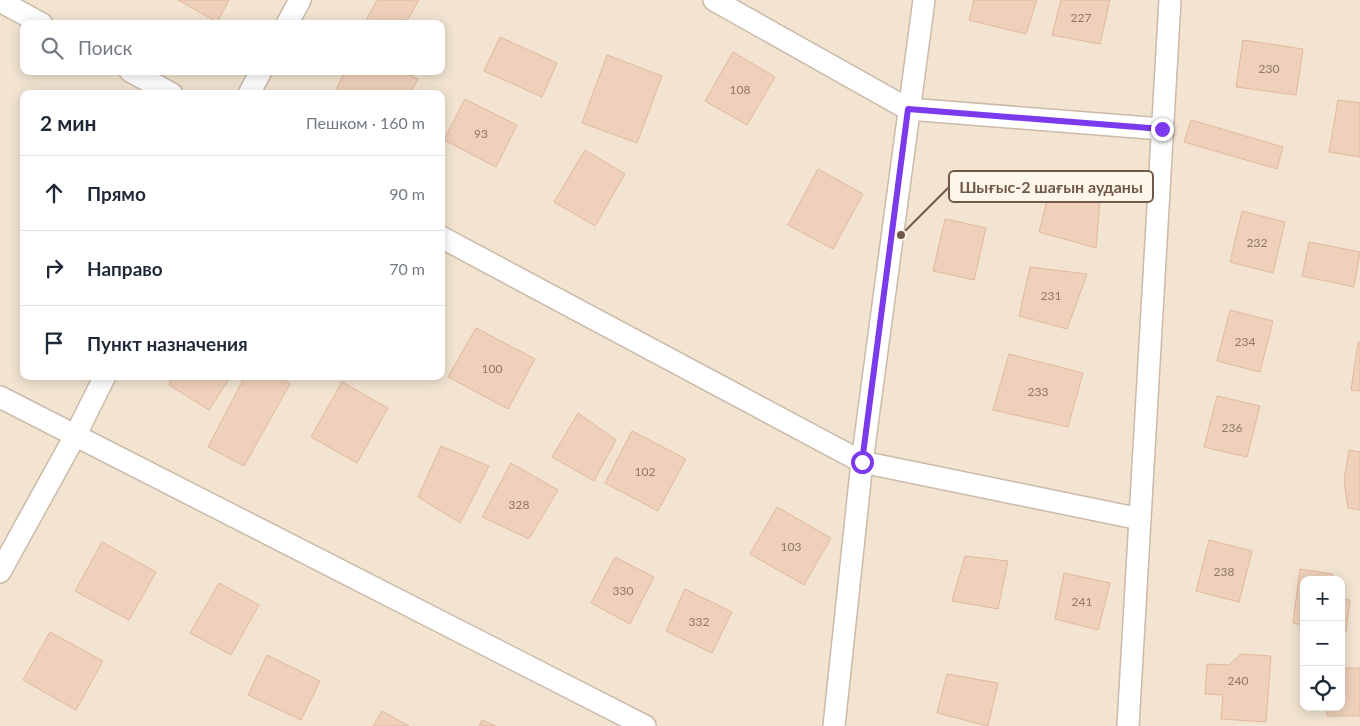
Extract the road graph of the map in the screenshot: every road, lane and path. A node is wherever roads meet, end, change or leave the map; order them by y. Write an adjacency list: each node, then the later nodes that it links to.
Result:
1 (300, 0): 7 (street)
2 (714, 0): 12 (street)
3 (924, 0): 12 (street)
4 (1170, 0): 13 (street)
5 (0, 2): 6 (street)
6 (34, 20)
7 (289, 20)
8 (137, 75): 10 (street)
9 (259, 75): 11 (street)
10 (165, 90)
11 (251, 90)
12 (908, 109): 13 (street); 18 (street)
13 (1162, 129): 19 (street)
14 (445, 239): 18 (street)
15 (103, 380): 17 (street)
16 (0, 397): 17 (street)
17 (75, 436): 20 (street); 21 (street)
18 (862, 462): 19 (street); 22 (street)
19 (1140, 519): 23 (street)
20 (0, 572)
21 (645, 726)
22 (834, 726)
23 (1128, 726)

